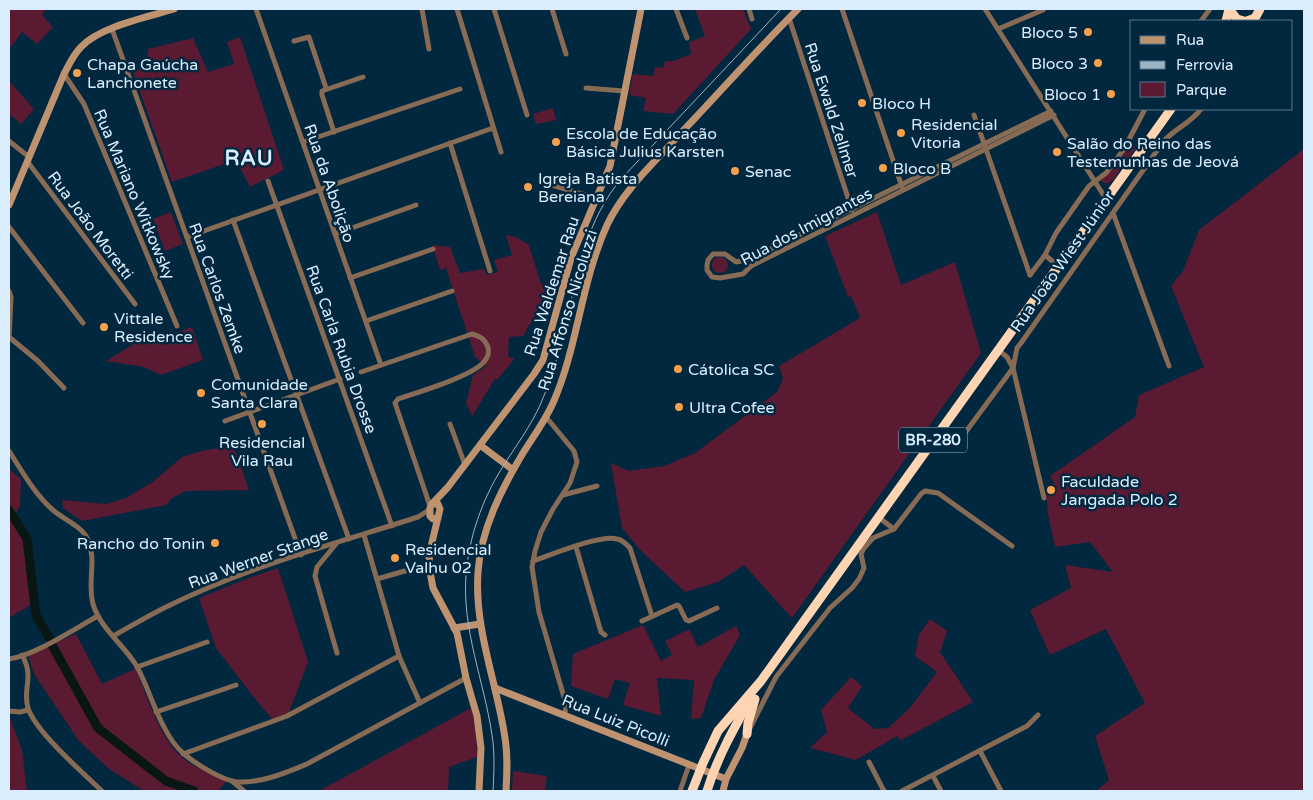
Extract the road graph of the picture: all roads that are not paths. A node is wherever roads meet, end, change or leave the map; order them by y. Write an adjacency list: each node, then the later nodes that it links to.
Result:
1 (174, 9): 20 (street)
2 (256, 9): 41 (street, Rua da Abolição)
3 (422, 9): 24 (street)
4 (457, 9): 38 (street)
5 (494, 9): 36 (street)
6 (552, 9): 25 (street)
7 (641, 9): 31 (street, Rua Waldemar Rau)
8 (676, 9): 22 (street)
9 (749, 9): 18 (street)
10 (798, 9): 17 (street, Rua Affonso Nicoluzzi)
11 (842, 9): 49 (street)
12 (985, 9): 21 (street)
13 (1210, 9): 19 (street)
14 (1260, 9): 16 (highway)
15 (1043, 10): 21 (street)
16 (1238, 17)
17 (789, 18): 56 (street, Rua Ewald Zellmer); 85 (street, Rua Affonso Nicoluzzi)
18 (752, 19)
19 (1202, 20)
20 (112, 29): 26 (street); 61 (street, Rua Carlos Zemke)
21 (998, 29): 35 (street)
22 (688, 38)
23 (294, 41): 28 (street)
24 (429, 49)
25 (566, 54)
26 (64, 74): 45 (street); 74 (street, Rua Mariano Witkowsky)
27 (363, 77): 28 (street)
28 (326, 88): 39 (street)
29 (586, 88): 31 (street)
30 (460, 89): 39 (street)
31 (624, 91): 51 (street, Rua Waldemar Rau)
32 (1144, 110): 46 (street)
33 (1170, 110): 52 (highway, BR-280)
34 (1200, 110): 57 (street, Rua João Wiest Júnior)
35 (1053, 113): 43 (street, Rua dos Imigrantes); 46 (street)
36 (527, 114)
37 (974, 115): 43 (street)
38 (494, 128): 42 (street); 44 (street)
39 (334, 132): 41 (street)
40 (9, 141): 45 (street, Rua João Moretti)
41 (303, 142): 50 (street, Rua da Abolição)
42 (450, 143): 50 (street); 65 (street)
43 (986, 146): 49 (street, Rua dos Imigrantes); 63 (street)
44 (501, 152)
45 (28, 159): 54 (street); 71 (street, Rua João Moretti)
46 (1095, 180): 52 (street); 63 (street)
47 (268, 181): 53 (street, Rua Carla Rubia Drosse)
48 (548, 184): 51 (street)
49 (902, 187): 56 (street, Rua dos Imigrantes); 56 (street, Rua dos Imigrantes)
50 (319, 189): 53 (street); 60 (street, Rua da Abolição)
51 (596, 198): 90 (street, Rua Waldemar Rau)
52 (1106, 199): 64 (highway, BR-280)
53 (276, 204): 58 (street); 81 (street, Rua Carla Rubia Drosse)
54 (9, 205)
55 (416, 206): 60 (street)
56 (852, 210)
57 (1113, 213): 68 (street, Rua João Wiest Júnior); 78 (street)
58 (233, 220): 61 (street); 83 (street)
59 (9, 227): 73 (street)
60 (335, 234): 66 (street, Rua da Abolição)
61 (187, 237): 84 (street, Rua Carlos Zemke)
62 (433, 248): 66 (street)
63 (1045, 255): 64 (street)
64 (1058, 266): 67 (highway, BR-280)
65 (490, 271)
66 (350, 278): 72 (street, Rua da Abolição)
67 (1048, 280): 68 (street); 76 (highway, BR-280)
68 (1059, 288): 79 (street, Rua João Wiest Júnior)
69 (9, 291): 75 (street)
70 (452, 291): 72 (street)
71 (135, 304)
72 (366, 322): 77 (street, Rua da Abolição)
73 (83, 323)
74 (177, 326)
75 (9, 338): 82 (street)
76 (998, 350): 79 (street); 98 (highway, BR-280)
77 (381, 365): 80 (street); 97 (street)
78 (1169, 366)
79 (1013, 368): 88 (street, Rua João Wiest Júnior); 96 (street)
80 (361, 372)
81 (340, 379): 83 (street); 101 (street, Rua Carla Rubia Drosse)
82 (64, 388)
83 (297, 396): 84 (street); 104 (street)
84 (250, 413): 86 (street); 109 (street, Rua Carlos Zemke)
85 (546, 416): 89 (street); 93 (street, Rua Affonso Nicoluzzi); 95 (street)
86 (225, 421)
87 (450, 424): 92 (street)
88 (959, 441)
89 (572, 444)
90 (480, 445): 92 (street, Rua Waldemar Rau); 93 (street)
91 (9, 451): 114 (street)
92 (465, 465): 97 (street, Rua Waldemar Rau)
93 (513, 470): 117 (street, Rua Affonso Nicoluzzi)
94 (597, 486): 95 (street)
95 (563, 495): 110 (street)
96 (1044, 498)
97 (434, 506): 99 (street, Rua Werner Stange); 100 (street)
98 (878, 517): 102 (street); 108 (highway, BR-280)
99 (418, 518): 100 (street, Rua Werner Stange); 101 (street, Rua Werner Stange)
100 (434, 518): 111 (street)
101 (392, 526): 103 (street, Rua Werner Stange)
102 (894, 529): 106 (street); 108 (street)
103 (364, 535): 104 (street, Rua Werner Stange); 112 (street)
104 (349, 539): 105 (street, Rua Werner Stange)
105 (336, 544): 109 (street, Rua Werner Stange); 122 (street)
106 (1012, 546)
107 (576, 547): 110 (street); 115 (street); 119 (street)
108 (858, 554): 128 (highway, BR-280); 130 (street)
109 (301, 555): 120 (street, Rua Werner Stange)
110 (532, 561): 136 (street)
111 (429, 564): 112 (street); 118 (street)
112 (377, 579): 124 (street)
113 (717, 608): 115 (street)
114 (98, 616): 120 (street); 123 (street)
115 (652, 616): 116 (street)
116 (642, 621)
117 (480, 624): 118 (street); 131 (street, Rua Affonso Nicoluzzi)
118 (454, 628): 127 (street)
119 (605, 635)
120 (113, 636): 126 (street)
121 (206, 642): 126 (street)
122 (337, 653)
123 (22, 655): 125 (street); 133 (street)
124 (399, 656): 132 (street); 140 (street)
125 (9, 659)
126 (137, 667): 135 (street)
127 (466, 678): 132 (street); 150 (street)
128 (760, 683): 130 (street); 138 (highway); 143 (highway); 147 (highway, BR-280)
129 (236, 685): 135 (street)
130 (769, 687): 138 (street)
131 (495, 688): 136 (street, Rua Luiz Picolli); 151 (street, Rua Affonso Nicoluzzi)
132 (420, 703): 146 (street)
133 (28, 710): 134 (street); 148 (street)
134 (9, 711)
135 (156, 712): 140 (street)
136 (565, 714): 142 (street, Rua Luiz Picolli)
137 (1038, 715): 139 (street)
138 (747, 734): 145 (street)
139 (980, 751): 144 (street); 158 (street)
140 (183, 754): 146 (street)
141 (869, 762): 155 (street)
142 (689, 765): 143 (street, Rua Luiz Picolli); 152 (street)
143 (700, 770): 145 (street, Rua Luiz Picolli); 153 (highway)
144 (933, 776): 156 (street); 157 (street)
145 (726, 779): 154 (street)
146 (231, 781): 149 (street)
147 (707, 789)
148 (102, 791)
149 (244, 791)
150 (479, 791)
151 (506, 791)
152 (680, 791)
153 (692, 791)
154 (723, 791)
155 (884, 791)
156 (902, 791)
157 (941, 791)
158 (1001, 791)

